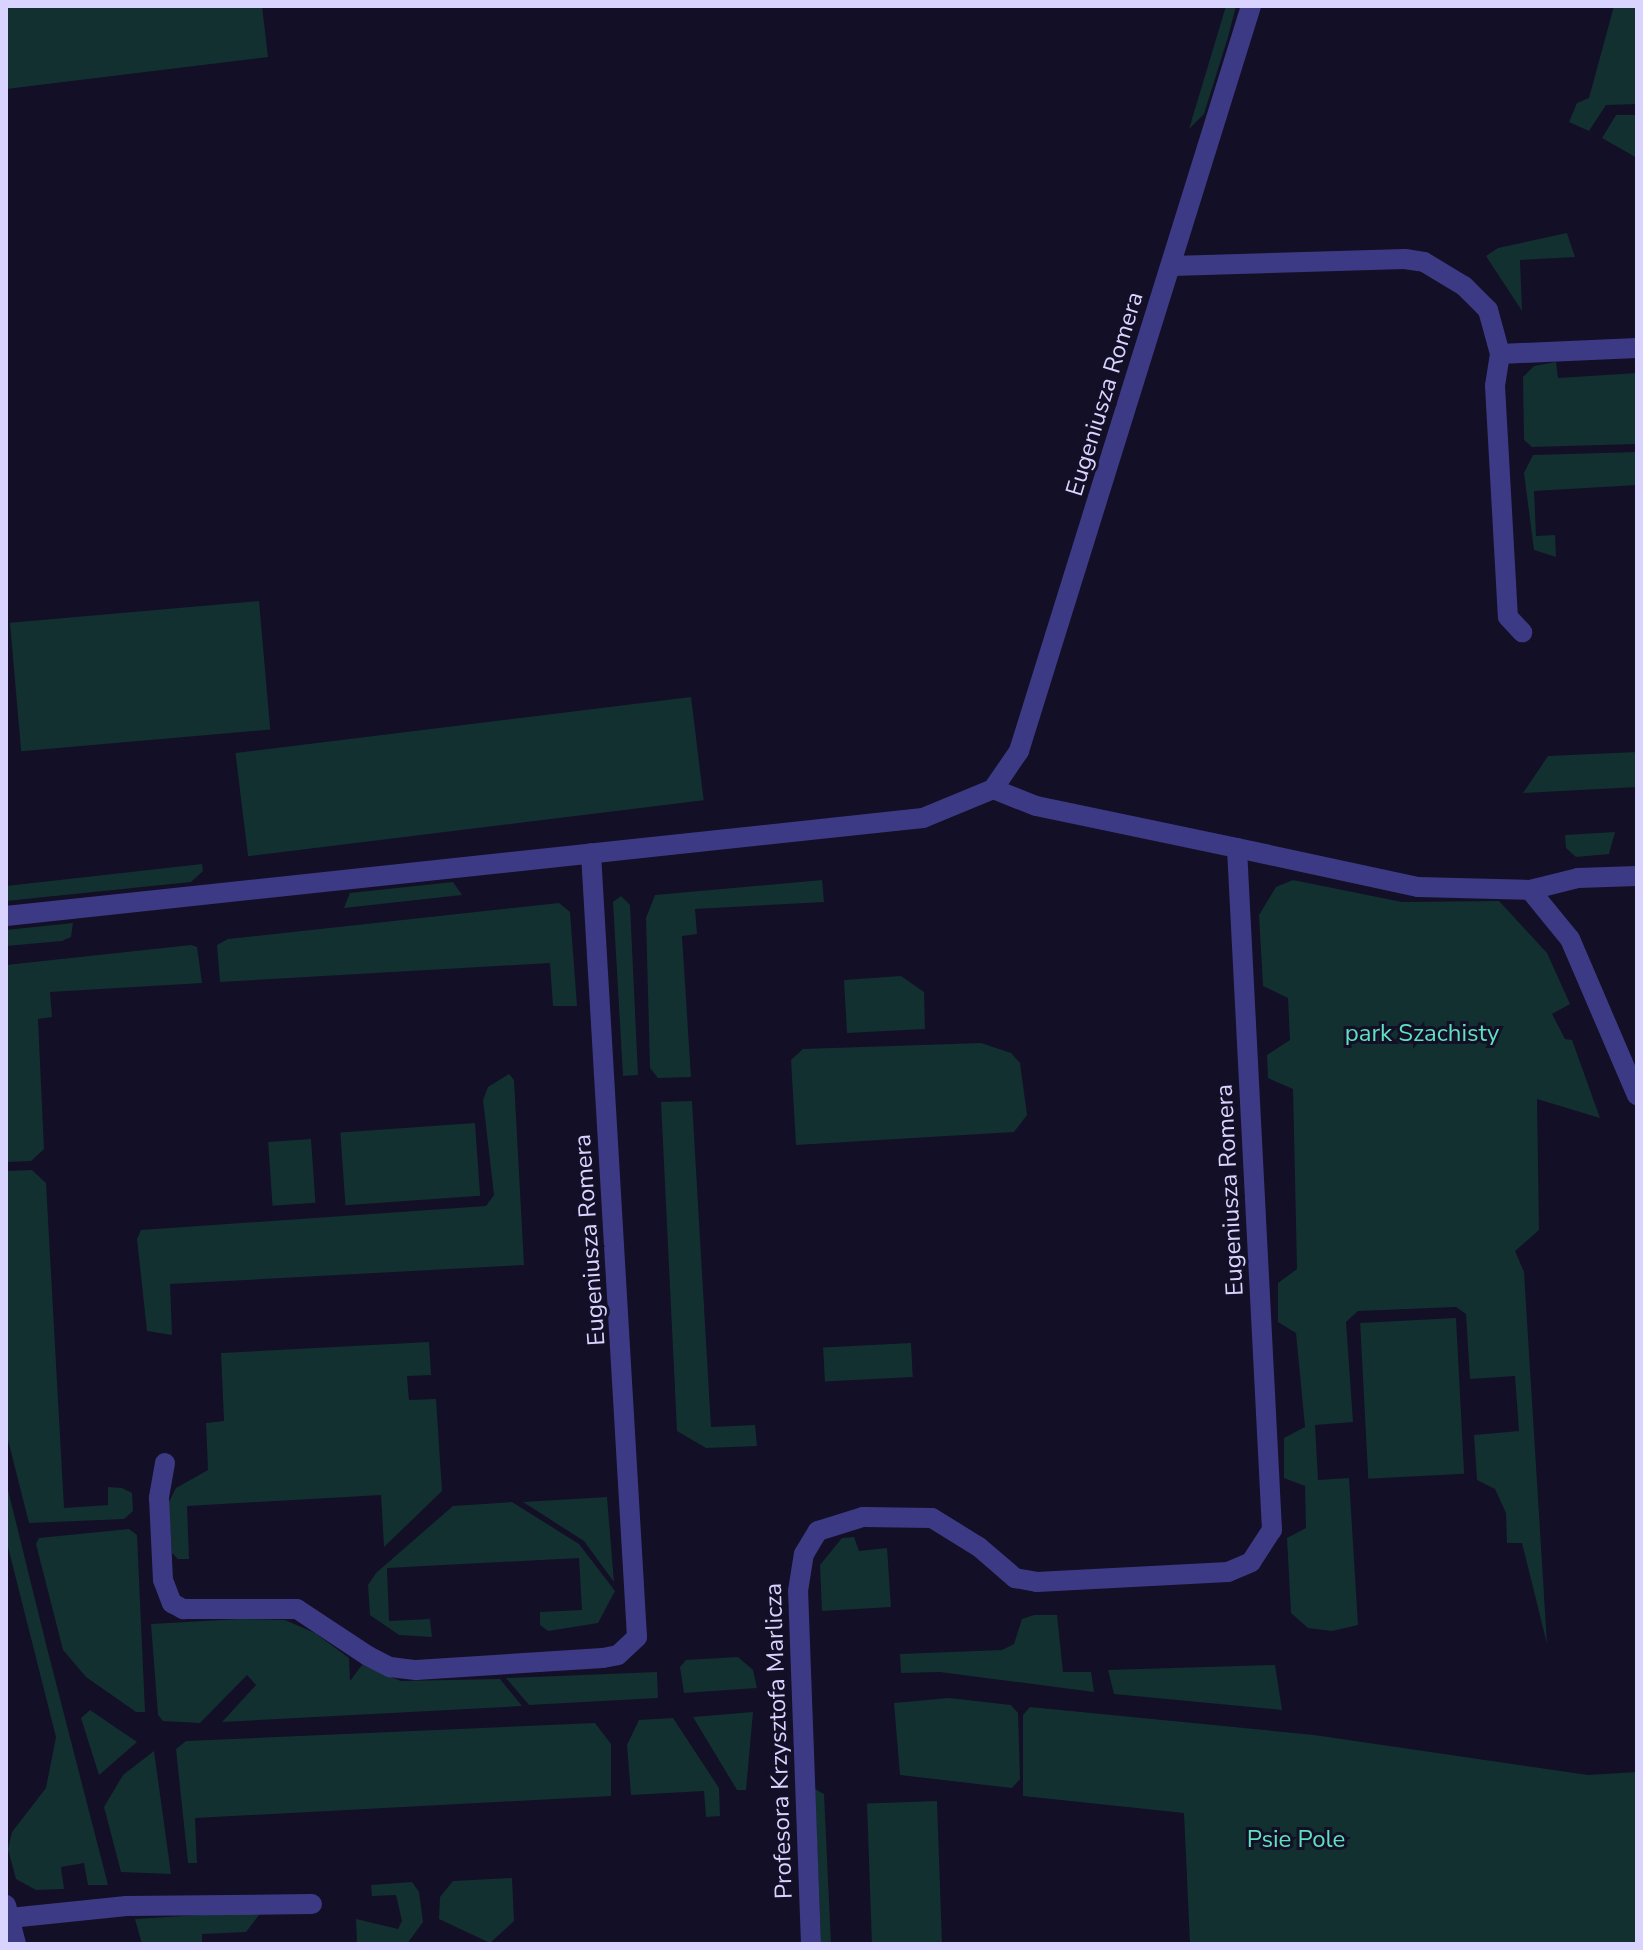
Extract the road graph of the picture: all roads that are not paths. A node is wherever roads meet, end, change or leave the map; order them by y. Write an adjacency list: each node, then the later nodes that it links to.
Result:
1 (1251, 6): 2 (street, Eugeniusza Romera)
2 (1172, 266): 4 (street); 6 (street, Eugeniusza Romera)
3 (1637, 348): 4 (street)
4 (1500, 354): 5 (street)
5 (1522, 632)
6 (993, 789): 7 (street); 8 (street)
7 (1237, 848): 10 (street); 14 (street, Eugeniusza Romera)
8 (591, 853): 11 (street); 13 (street, Eugeniusza Romera)
9 (1637, 876): 10 (street)
10 (1530, 890): 12 (street)
11 (6, 916)
12 (1637, 1095)
13 (165, 1463)
14 (811, 1539): 18 (street, Profesora Krzysztofa Marlicza)
15 (312, 1904): 16 (street)
16 (8, 1911): 17 (street)
17 (16, 1944)
18 (811, 1944)

